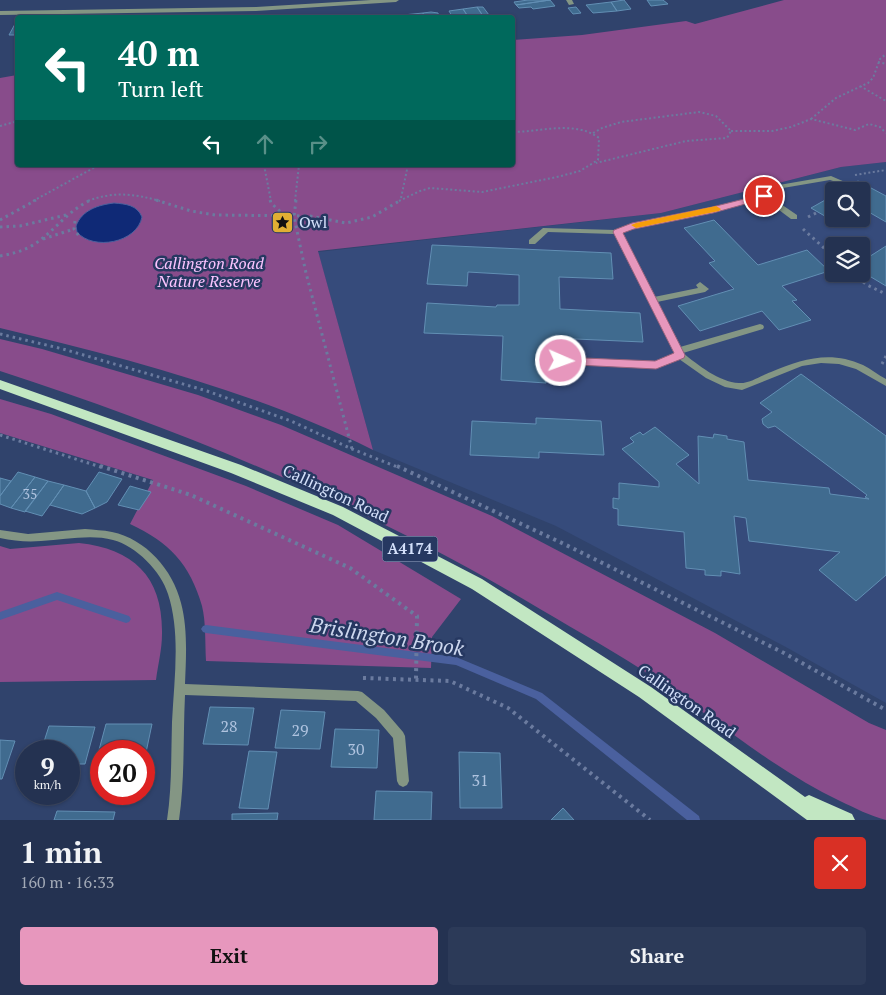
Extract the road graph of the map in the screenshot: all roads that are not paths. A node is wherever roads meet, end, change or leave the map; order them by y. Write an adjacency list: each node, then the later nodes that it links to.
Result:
1 (396, 0): 2 (street)
2 (0, 13)
3 (840, 181): 4 (street)
4 (764, 196): 5 (street); 6 (street)
5 (794, 217)
6 (617, 232): 7 (street); 9 (street)
7 (532, 242)
8 (700, 284): 9 (street)
9 (652, 300): 12 (street)
10 (760, 326): 12 (street)
11 (560, 347): 13 (street)
12 (679, 353): 13 (street); 15 (street)
13 (561, 361): 14 (street)
14 (562, 381)
15 (886, 383)
16 (0, 384): 20 (main road, Callington Road / A4174)
17 (0, 534): 18 (street)
18 (179, 689): 19 (lane); 21 (street)
19 (402, 781)
20 (780, 790): 22 (main road, Callington Road / A4174); 23 (main road, Callington Road / A4174)
21 (173, 820)
22 (822, 820)
23 (846, 820)

